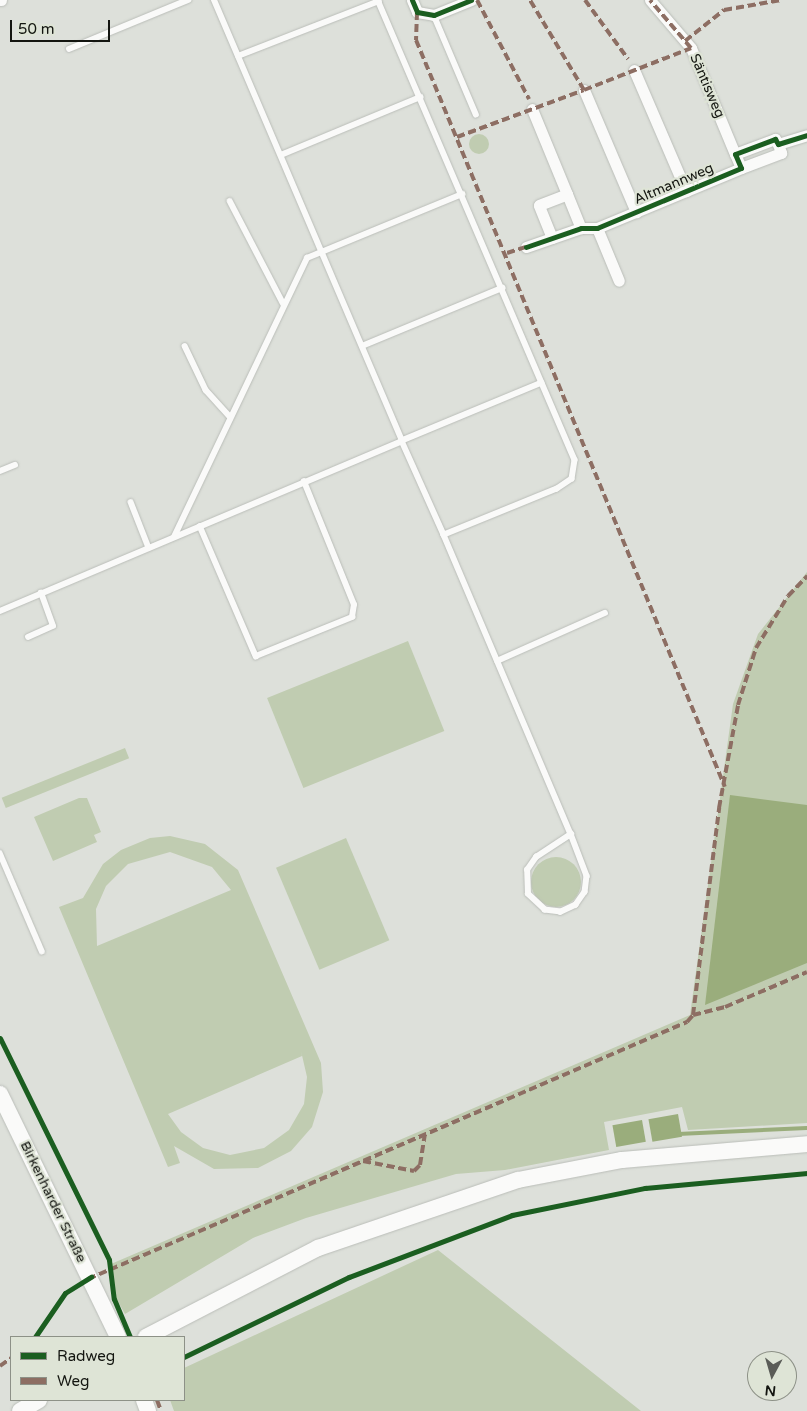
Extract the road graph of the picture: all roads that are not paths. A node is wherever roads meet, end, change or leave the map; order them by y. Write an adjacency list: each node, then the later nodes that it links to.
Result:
1 (188, 0): 8 (lane)
2 (214, 0): 9 (lane)
3 (412, 0): 7 (street)
4 (471, 0): 7 (street)
5 (650, 0): 17 (street, Säntisweg)
6 (379, 1): 9 (lane); 12 (lane)
7 (434, 15): 14 (lane)
8 (69, 49)
9 (238, 56): 18 (lane)
10 (634, 70): 20 (street, Altmannweg)
11 (584, 90): 24 (street, Altmannweg)
12 (420, 97): 18 (lane); 21 (lane)
13 (532, 109): 22 (street)
14 (476, 114)
15 (807, 135): 16 (street)
16 (778, 144): 17 (street); 19 (street, Altmannweg)
17 (735, 154): 19 (street)
18 (281, 156): 29 (lane)
19 (741, 168): 20 (street, Altmannweg)
20 (686, 191): 24 (street, Altmannweg)
21 (462, 194): 29 (lane); 31 (lane)
22 (566, 194): 25 (street); 27 (street)
23 (230, 201): 32 (lane)
24 (636, 212): 26 (street, Altmannweg)
25 (581, 228): 26 (street, Altmannweg); 27 (street, Altmannweg)
26 (597, 228): 30 (street)
27 (552, 238): 28 (street, Altmannweg)
28 (526, 247)
29 (322, 251): 32 (lane); 34 (lane)
30 (619, 281)
31 (502, 288): 34 (lane); 35 (lane)
32 (283, 303): 36 (lane)
33 (185, 346): 36 (lane)
34 (362, 346): 37 (lane)
35 (542, 383): 37 (lane); 43 (lane)
36 (230, 417): 44 (lane)
37 (402, 441): 40 (lane); 43 (lane)
38 (14, 465): 39 (lane)
39 (0, 471)
40 (304, 482): 42 (lane); 42 (lane)
41 (131, 502): 45 (lane)
42 (200, 526): 44 (lane)
43 (444, 535): 50 (lane)
44 (174, 537): 45 (lane)
45 (148, 548): 46 (lane)
46 (41, 593): 47 (lane); 49 (lane)
47 (0, 610)
48 (605, 613): 50 (lane)
49 (28, 637)
50 (497, 660): 51 (lane)
51 (571, 834): 51 (lane)
52 (0, 853): 53 (lane)
53 (42, 950)
54 (0, 1094): 55 (main road, Birkenharder Straße)
55 (4, 1114): 57 (main road, Birkenharder Straße)
56 (807, 1144): 58 (main road)
57 (115, 1331)
58 (148, 1336)
59 (37, 1401): 60 (main road)
60 (20, 1411)

